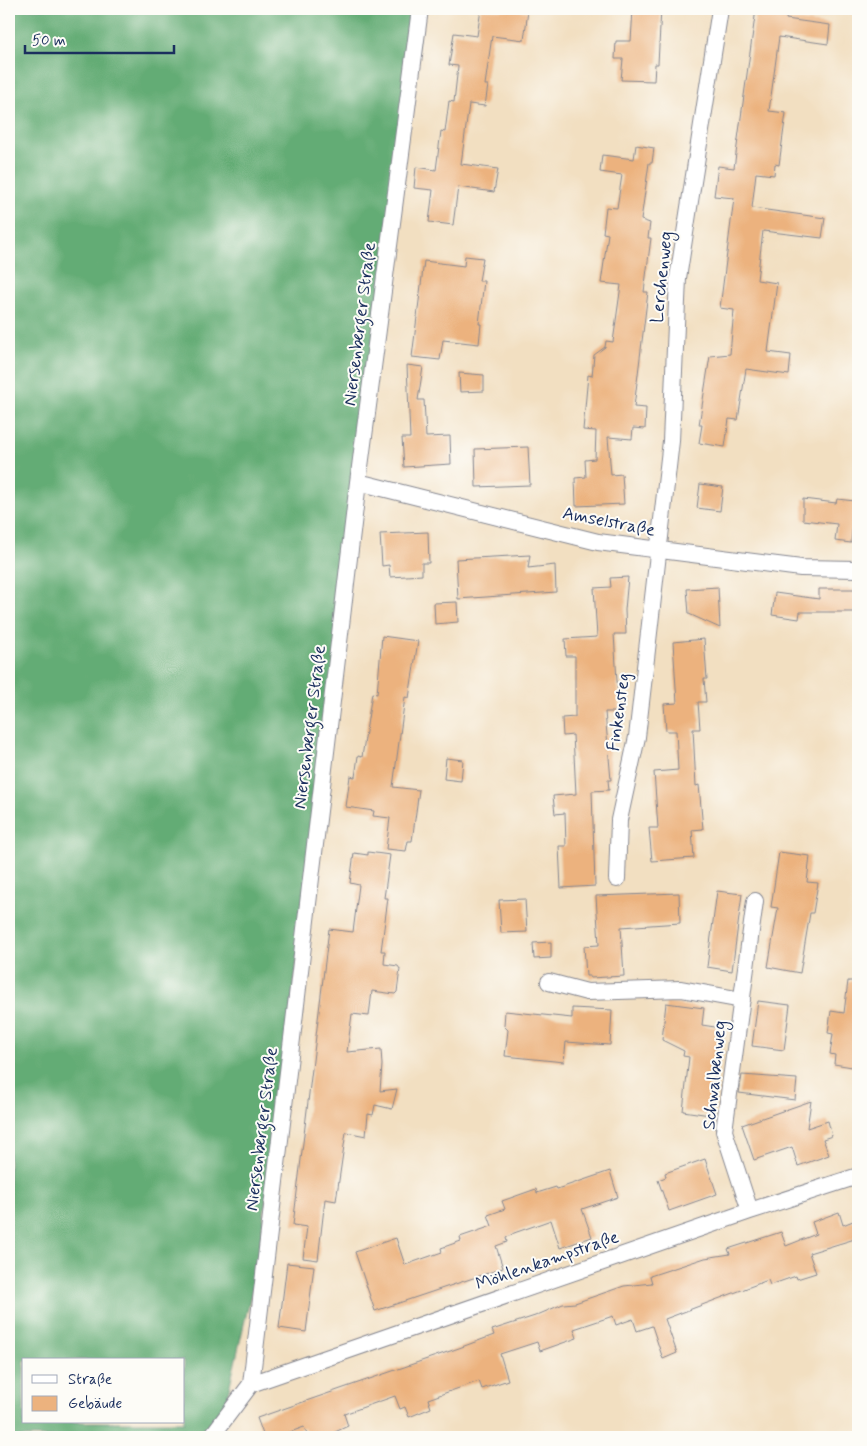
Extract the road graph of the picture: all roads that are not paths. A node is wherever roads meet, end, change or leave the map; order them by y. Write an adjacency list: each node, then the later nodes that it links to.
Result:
1 (420, 9): 3 (street, Niersenberger Straße)
2 (720, 9): 4 (street, Lerchenweg)
3 (358, 482): 4 (street, Amselstraße); 12 (street, Niersenberger Straße)
4 (658, 550): 5 (street, Amselstraße); 6 (street, Finkensteg)
5 (858, 569)
6 (617, 879)
7 (755, 901): 9 (street, Schwalbenweg)
8 (548, 982): 9 (street, Schwalbenweg)
9 (742, 1000): 11 (street, Schwalbenweg)
10 (858, 1176): 11 (street, Möhlenkampstraße)
11 (750, 1211): 12 (street, Möhlenkampstraße)
12 (250, 1384): 13 (street, Niersenberger Straße)
13 (211, 1437)

